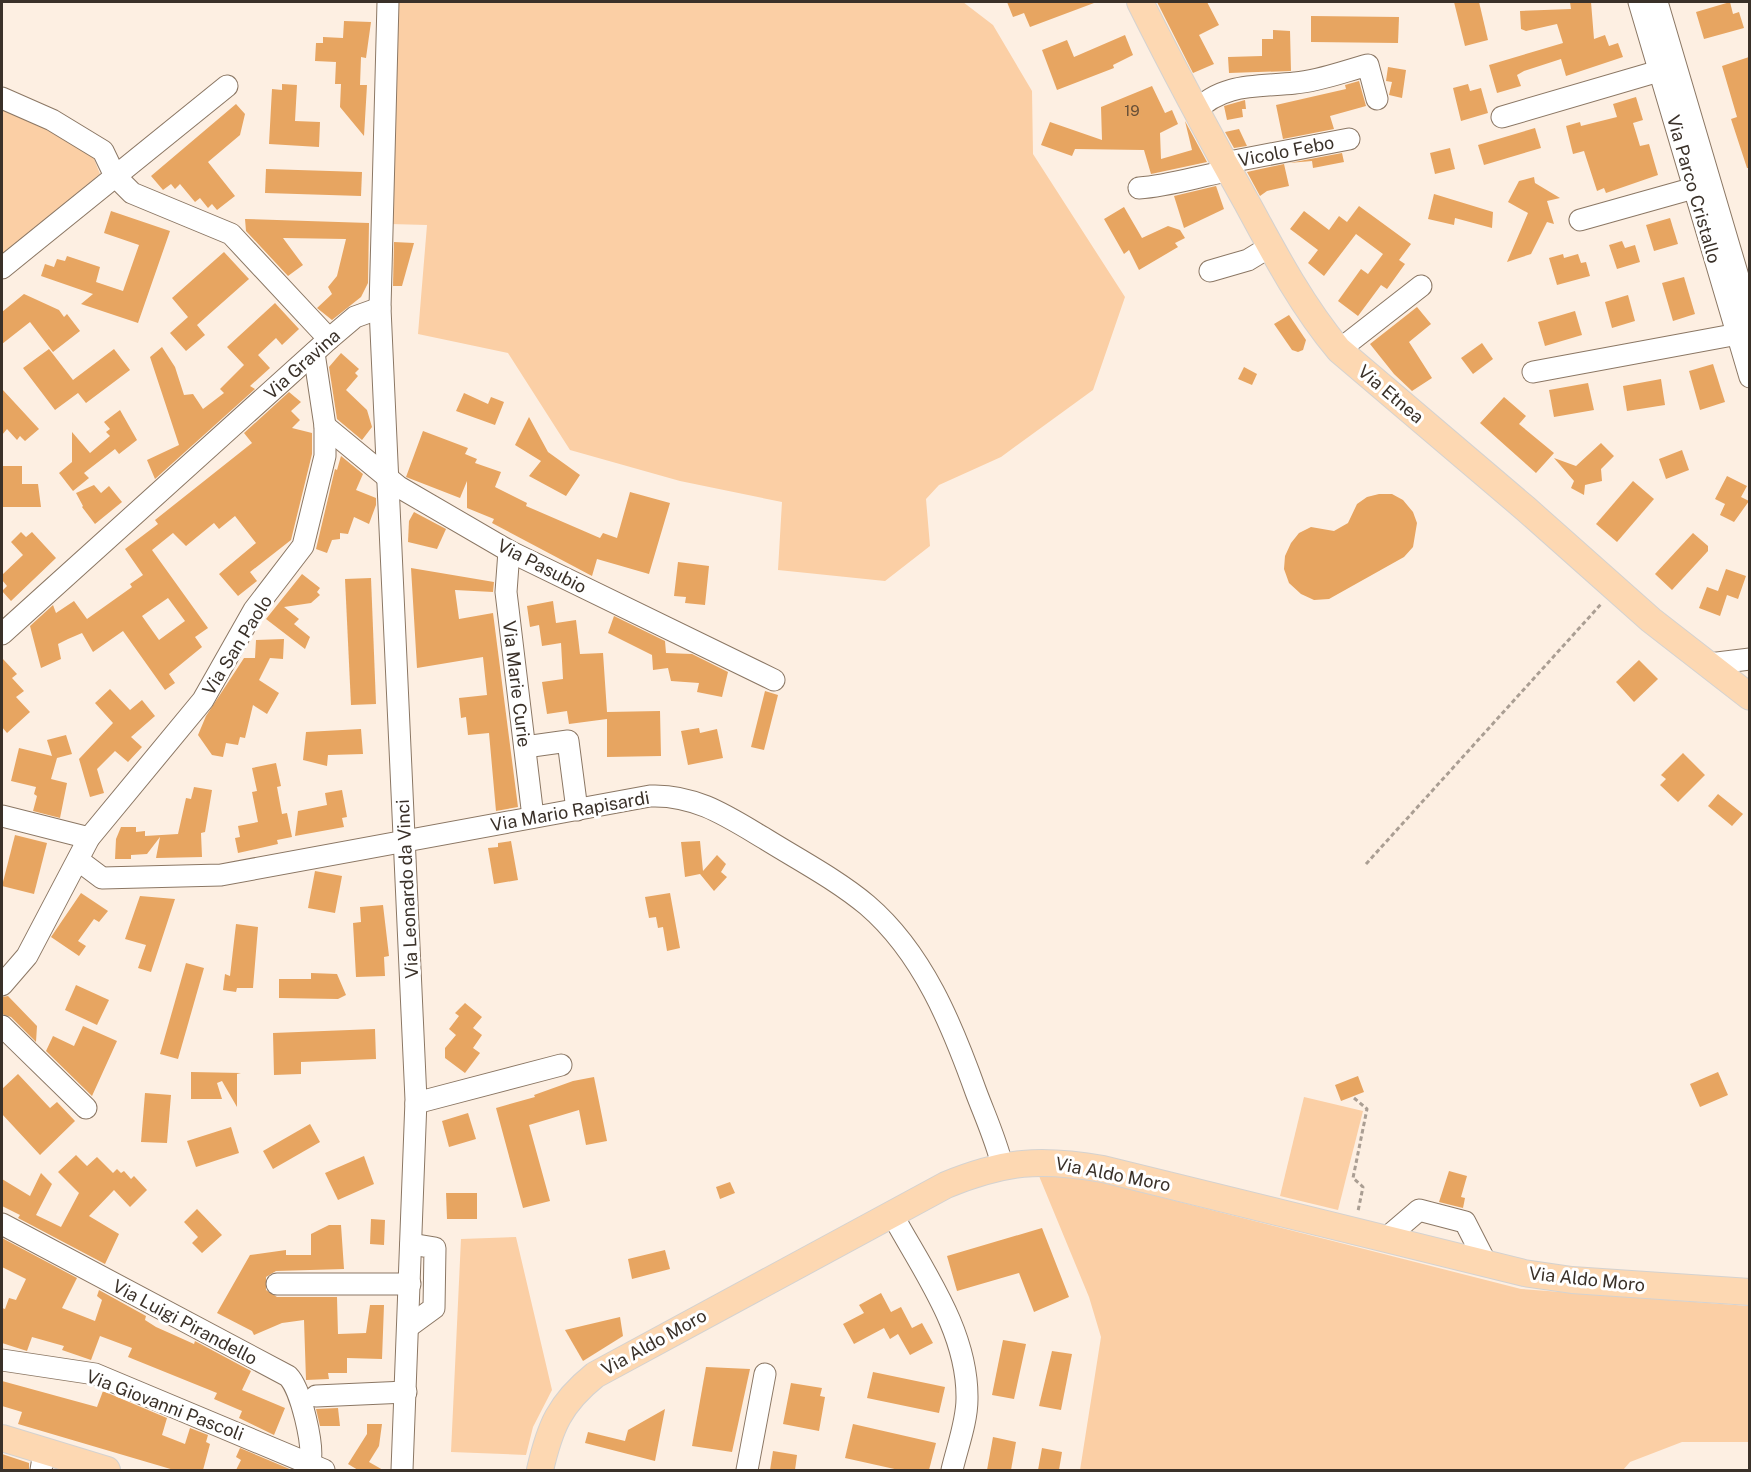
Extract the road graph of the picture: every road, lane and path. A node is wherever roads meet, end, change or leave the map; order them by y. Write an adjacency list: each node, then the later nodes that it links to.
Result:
1 (388, 2): 21 (street)
2 (1140, 2): 9 (main road, Via Etnea)
3 (1639, 2): 5 (street, Via Parco Cristallo)
4 (1657, 2): 22 (street, Via Parco Cristallo)
5 (1659, 71): 10 (street); 15 (street, Via Parco Cristallo)
6 (227, 86): 13 (street)
7 (2, 98): 13 (street)
8 (1377, 99): 9 (street)
9 (1195, 112): 12 (main road, Via Etnea)
10 (1502, 117)
11 (1349, 139): 12 (street, Vicolo Febo)
12 (1226, 167): 14 (street, Vicolo Febo); 17 (main road, Via Etnea)
13 (115, 176): 18 (street); 24 (street)
14 (1139, 188)
15 (1694, 188): 16 (street); 23 (street, Via Parco Cristallo)
16 (1580, 220)
17 (1271, 246): 19 (street); 25 (main road, Via Etnea)
18 (2, 268)
19 (1210, 271)
20 (1420, 286): 25 (street)
21 (380, 308): 24 (street, Via Gravina); 29 (street, Via Leonardo da Vinci)
22 (1749, 317)
23 (1743, 333): 26 (street); 27 (street, Via Parco Cristallo)
24 (322, 346): 28 (street, Via San Paolo); 32 (street, Via Gravina)
25 (1339, 350): 31 (main road, Via Etnea)
26 (1533, 372)
27 (1749, 377)
28 (325, 426): 29 (street, Via Pasubio); 41 (street, Via San Paolo)
29 (387, 476): 30 (street, Via Pasubio); 42 (street, Via Leonardo da Vinci)
30 (509, 550): 35 (street, Via Pasubio); 37 (street, Via Marie Curie)
31 (1609, 595): 34 (main road, Via Etnea); 44 (path)
32 (2, 634)
33 (1749, 659): 34 (street)
34 (1708, 664): 36 (main road, Via Etnea)
35 (774, 680)
36 (1749, 697)
37 (525, 747): 38 (street); 40 (street, Via Marie Curie)
38 (577, 810): 40 (street, Via Mario Rapisardi); 51 (street, Via Mario Rapisardi)
39 (2, 816): 41 (street)
40 (533, 817): 42 (street, Via Mario Rapisardi)
41 (89, 838): 43 (street, Via San Paolo)
42 (405, 839): 43 (street, Via Mario Rapisardi); 49 (street, Via Leonardo da Vinci)
43 (78, 860): 45 (street, Via San Paolo)
44 (1366, 864)
45 (2, 985)
46 (2, 1026): 50 (street)
47 (561, 1065): 49 (street)
48 (1354, 1098): 53 (path)
49 (416, 1103): 56 (street, Via Leonardo da Vinci)
50 (86, 1108)
51 (1002, 1165): 52 (main road, Via Aldo Moro); 55 (main road, Via Aldo Moro)
52 (892, 1214): 71 (main road, Via Aldo Moro); 73 (street)
53 (1357, 1215)
54 (2, 1224): 68 (street, Via Luigi Pirandello)
55 (1384, 1240): 57 (main road, Via Aldo Moro); 57 (street)
56 (411, 1244): 59 (street, Via Leonardo da Vinci); 61 (street)
57 (1487, 1265): 60 (main road, Via Aldo Moro)
58 (277, 1284): 59 (street)
59 (410, 1284): 61 (street, Via Leonardo da Vinci)
60 (1749, 1292)
61 (408, 1327): 64 (street, Via Leonardo da Vinci)
62 (2, 1360): 68 (street, Via Giovanni Pascoli)
63 (765, 1374): 72 (street)
64 (406, 1392): 65 (street); 70 (street, Via Leonardo da Vinci)
65 (316, 1396)
66 (2, 1438): 67 (main road)
67 (43, 1461): 69 (main road)
68 (317, 1467)
69 (107, 1470)
70 (402, 1470)
71 (540, 1470)
72 (747, 1470)
73 (952, 1470)

